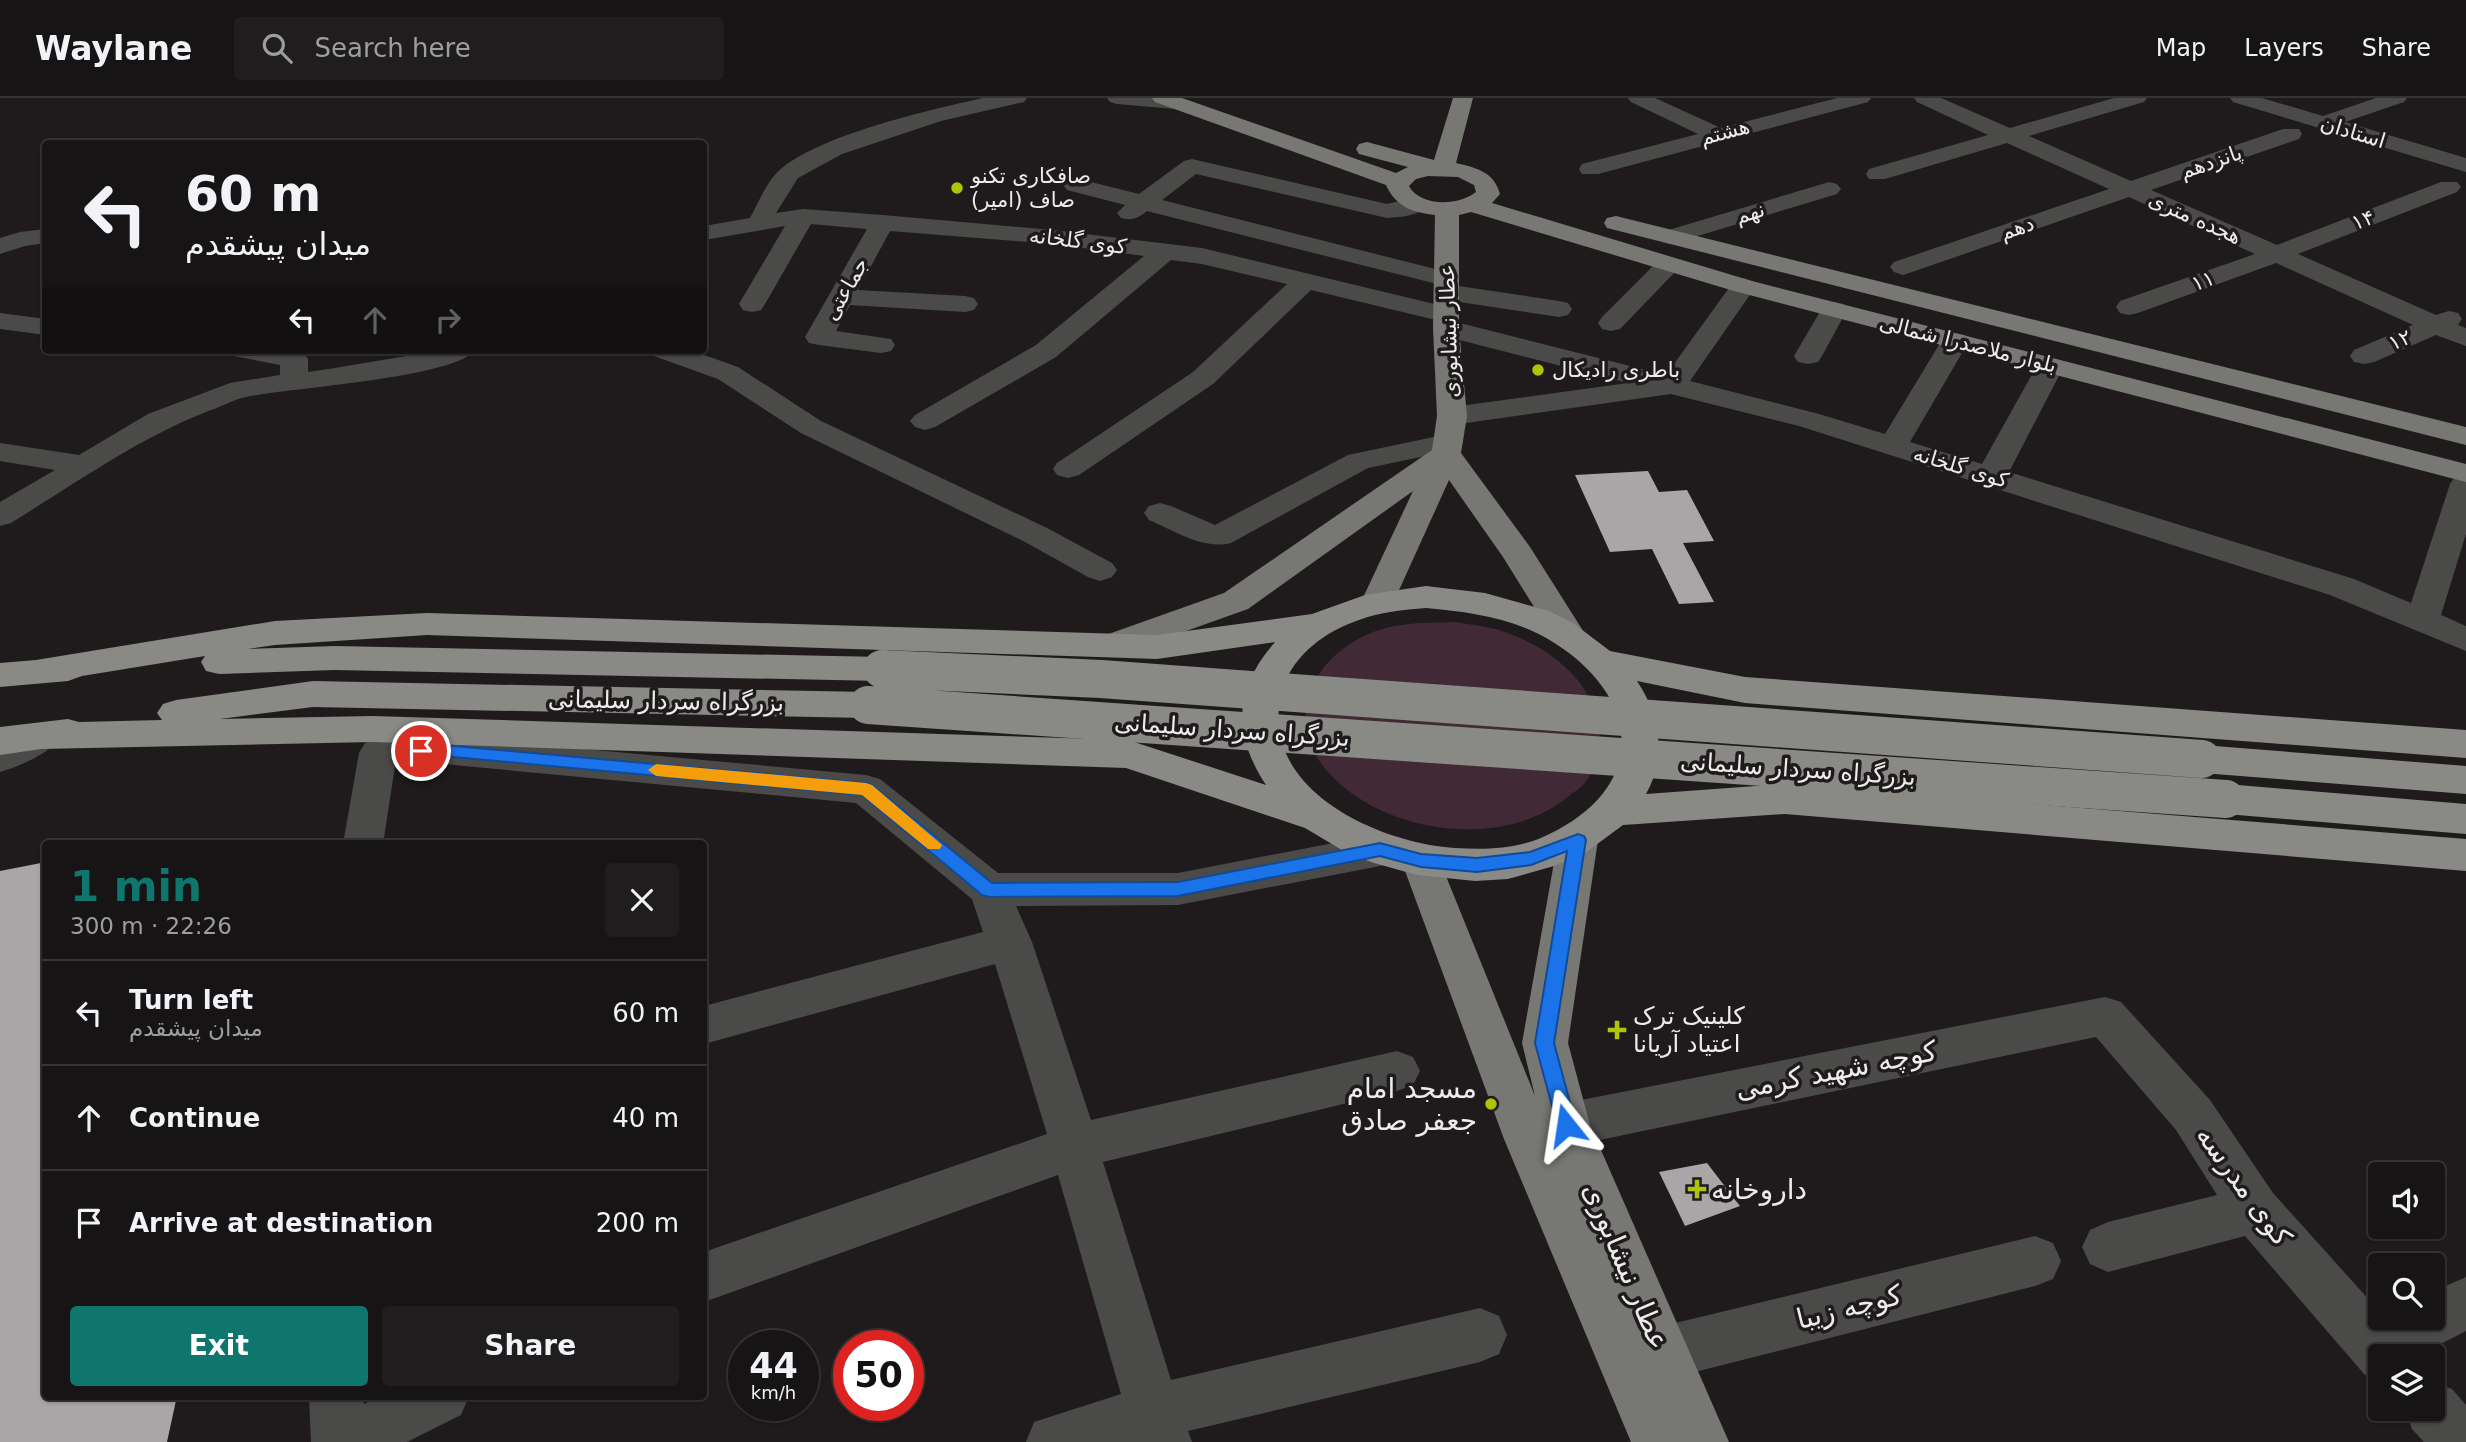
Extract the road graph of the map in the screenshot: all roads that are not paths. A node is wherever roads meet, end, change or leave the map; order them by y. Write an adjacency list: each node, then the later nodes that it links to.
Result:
1 (1017, 98): 30 (street)
2 (1117, 98): 10 (street)
3 (1463, 98): 17 (main road)
4 (1638, 98): 13 (street)
5 (1861, 98): 13 (street, هشتم)
6 (1924, 98): 15 (street, هجده متری)
7 (2137, 98): 15 (street)
8 (2240, 98): 11 (street, استادان)
9 (2397, 98): 11 (street)
10 (1168, 100): 20 (main road)
11 (2322, 123): 16 (street, استادان)
12 (1325, 134): 17 (main road)
13 (1716, 134): 18 (street, هشتم)
14 (2291, 134): 24 (street, پانزدهم)
15 (2010, 136): 19 (street); 24 (street, هجده متری)
16 (2466, 165)
17 (1439, 169): 20 (main road); 25 (main road)
18 (1590, 169)
19 (1877, 174)
20 (1398, 182): 27 (main road)
21 (1075, 185): 26 (street)
22 (2449, 187): 37 (street, ۱۴)
23 (1829, 189): 33 (street, نهم)
24 (2131, 189): 37 (street, هجده متری); 39 (street, دهم)
25 (1470, 201): 27 (main road); 33 (main road, بلوار ملاصدرا شمالی); 38 (main road, بلوار ملاصدرا شمالی); 45 (main road, عطار نیشابوری)
26 (1142, 202): 27 (street); 35 (street); 45 (street)
27 (1417, 204)
28 (803, 216): 29 (street, کوی گلخانه); 30 (street, کوی گلخانه); 43 (street)
29 (883, 222): 35 (street, کوی گلخانه); 42 (street, جماعتی)
30 (759, 223): 31 (street, کوی گلخانه)
31 (707, 232)
32 (42, 237): 34 (street)
33 (1671, 237): 66 (main road, بلوار ملاصدرا شمالی)
34 (10, 243)
35 (1101, 243): 36 (street, کوی گلخانه)
36 (1166, 251): 40 (street, کوی گلخانه); 65 (street)
37 (2277, 254): 46 (street, ۱۱); 52 (street, هجده متری)
38 (1668, 264): 41 (main road, بلوار ملاصدرا شمالی); 51 (street)
39 (1903, 267)
40 (1307, 280): 45 (street, کوی گلخانه); 71 (street)
41 (1743, 286): 48 (main road, بلوار ملاصدرا شمالی); 64 (street)
42 (842, 297): 44 (street); 56 (street, جماعتی)
43 (752, 304)
44 (965, 304)
45 (1446, 304): 47 (street); 64 (street, کوی گلخانه); 67 (main road, عطار نیشابوری)
46 (2129, 307)
47 (1559, 309)
48 (1833, 310): 55 (main road, بلوار ملاصدرا شمالی); 60 (street)
49 (2466, 312): 52 (street, ۱۲)
50 (0, 321): 53 (street)
51 (1611, 323)
52 (2435, 324): 54 (street, هجده متری); 61 (street, ۱۲)
53 (42, 326)
54 (2466, 338)
55 (1955, 341): 62 (main road, بلوار ملاصدرا شمالی); 68 (street)
56 (881, 345)
57 (266, 354): 63 (street)
58 (450, 354): 63 (street)
59 (675, 354): 77 (street)
60 (1808, 356)
61 (2364, 356)
62 (2050, 366): 72 (main road, بلوار ملاصدرا شمالی); 73 (street)
63 (295, 383): 70 (street)
64 (1672, 385): 67 (street); 68 (street, کوی گلخانه)
65 (925, 421)
66 (2466, 436)
67 (1449, 438): 75 (street); 78 (main road, عطار نیشابوری); 81 (main road); 83 (main road)
68 (1893, 446): 73 (street, کوی گلخانه)
69 (0, 452): 70 (street)
70 (83, 465): 76 (street)
71 (1068, 469)
72 (2466, 473)
73 (1991, 477): 79 (street, کوی گلخانه)
74 (2466, 484): 79 (street)
75 (1160, 513)
76 (0, 516)
77 (1100, 570)
78 (1378, 602): 80 (highway); 81 (highway)
79 (2422, 620): 82 (street, کوی گلخانه)
80 (1319, 624): 84 (highway); 97 (highway)
81 (1568, 634): 85 (highway)
82 (2466, 639)
83 (1115, 644): 84 (highway); 86 (highway)
84 (1157, 647): 92 (highway)
85 (1603, 662): 88 (highway); 96 (highway)
86 (42, 670): 87 (highway, بزرگراه سردار سلیمانی); 94 (highway, بزرگراه سردار سلیمانی, bridge)
87 (0, 676)
88 (1745, 690): 91 (highway); 95 (highway)
89 (42, 736): 90 (highway, بزرگراه سردار سلیمانی); 92 (highway); 93 (street); 98 (highway, بزرگراه سردار سلیمانی, bridge)
90 (0, 741)
91 (2466, 744)
92 (1128, 754): 97 (highway)
93 (0, 758)
94 (2466, 780)
95 (1785, 799): 96 (highway); 102 (highway)
96 (1616, 811): 100 (highway)
97 (1317, 817): 101 (highway)
98 (2466, 819)
99 (364, 840): 103 (street)
100 (1578, 840): 101 (highway); 108 (main road, عطار نیشابوری)
101 (1400, 855): 103 (street); 126 (main road, عطار نیشابوری)
102 (2466, 855)
103 (989, 890): 104 (street)
104 (1010, 942): 106 (street); 109 (street)
105 (2105, 1016): 108 (street, کوچه شهید کرمی); 110 (street, کوی مدرسه)
106 (707, 1023)
107 (1397, 1071): 109 (street)
108 (1566, 1125): 118 (main road, عطار نیشابوری)
109 (1076, 1146): 113 (street); 122 (street)
110 (2255, 1210): 111 (street); 116 (street, کوی مدرسه)
111 (2108, 1247)
112 (2035, 1261): 118 (street, کوچه زیبا)
113 (707, 1276)
114 (2466, 1303): 117 (street)
115 (1479, 1335): 122 (street)
116 (2373, 1344)
117 (2394, 1344)
118 (1663, 1353): 127 (main road, عطار نیشابوری)
119 (335, 1400): 123 (street)
120 (434, 1400): 124 (street)
121 (2443, 1421): 128 (street)
122 (1159, 1427): 125 (street)
123 (339, 1442)
124 (346, 1442)
125 (1054, 1442)
126 (1659, 1442)
127 (1701, 1442)
128 (2462, 1442)

